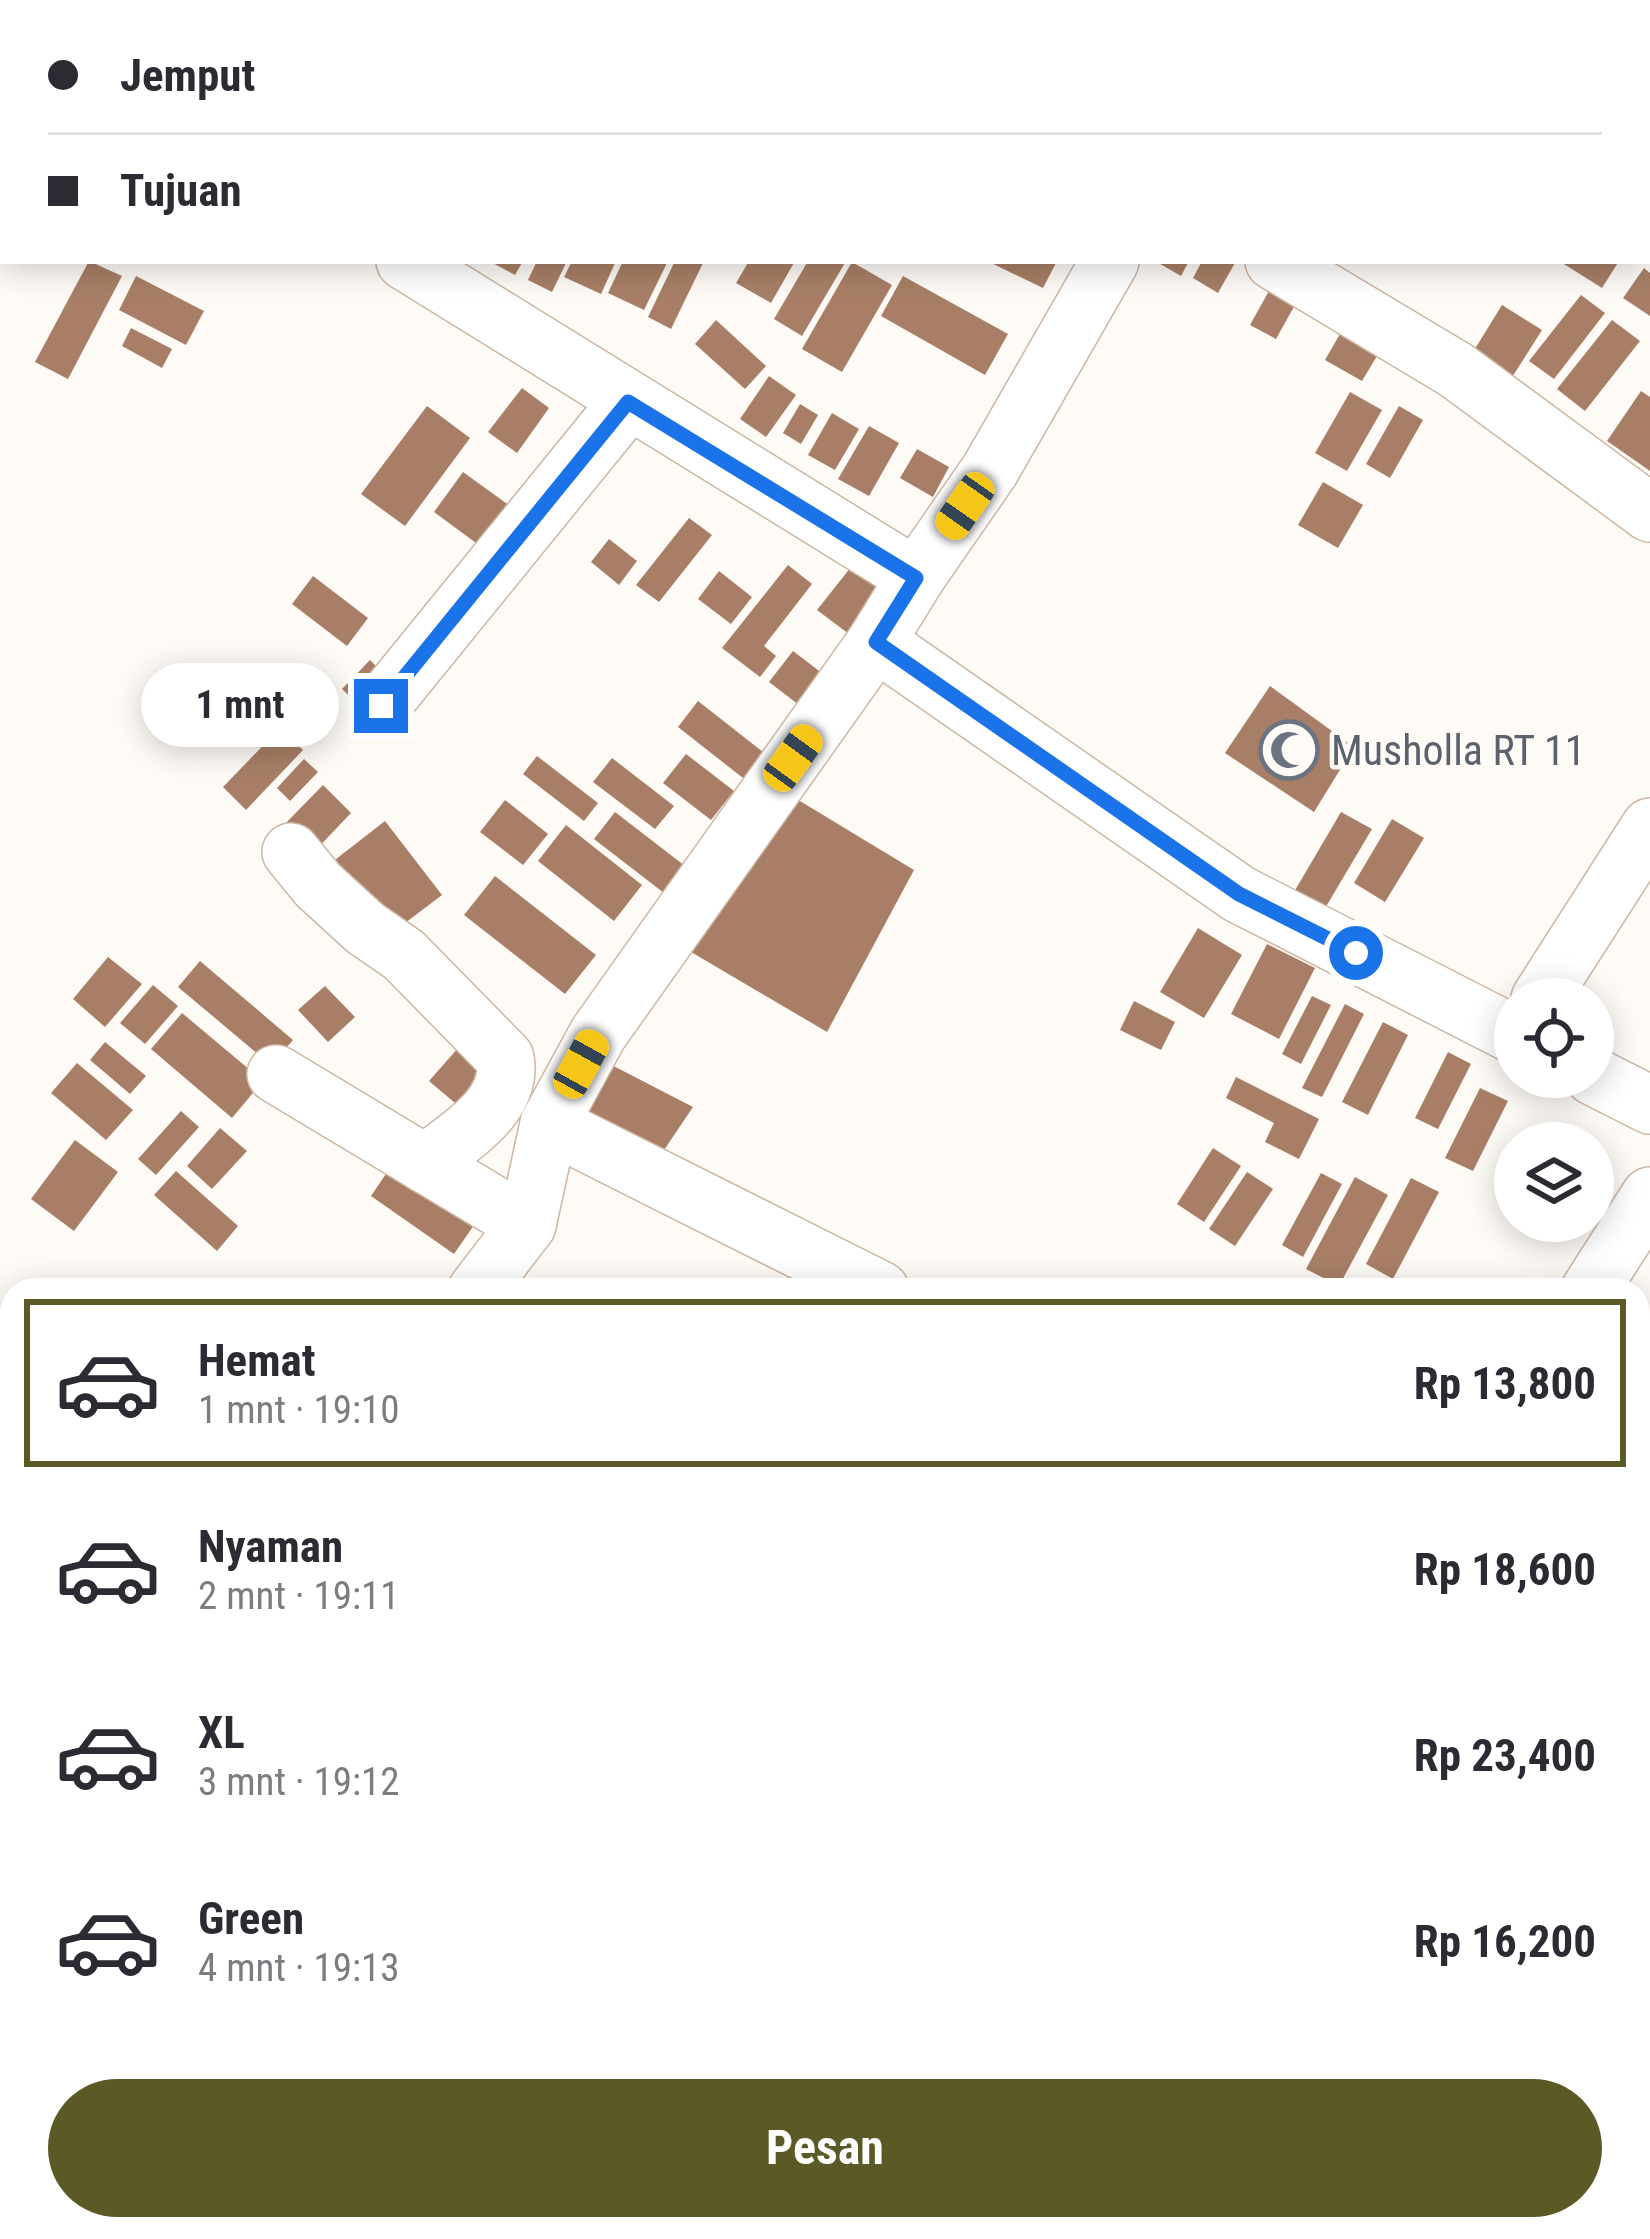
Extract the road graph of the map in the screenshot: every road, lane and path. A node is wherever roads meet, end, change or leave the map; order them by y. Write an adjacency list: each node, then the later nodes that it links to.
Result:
1 (410, 264): 4 (street)
2 (1108, 264): 6 (street)
3 (1279, 264): 5 (street)
4 (628, 402): 6 (street); 8 (street)
5 (1650, 513)
6 (916, 578): 7 (street)
7 (876, 642): 12 (street); 16 (street)
8 (381, 706)
9 (1650, 827): 11 (street)
10 (291, 852): 17 (street)
11 (1553, 978)
12 (1494, 1024)
13 (276, 1074): 17 (street)
14 (1614, 1087): 15 (street)
15 (1650, 1105)
16 (549, 1124): 19 (street); 21 (street)
17 (424, 1164): 19 (street)
18 (1650, 1196): 22 (street)
19 (527, 1225): 20 (street)
20 (486, 1278)
21 (856, 1278)
22 (1598, 1278)

